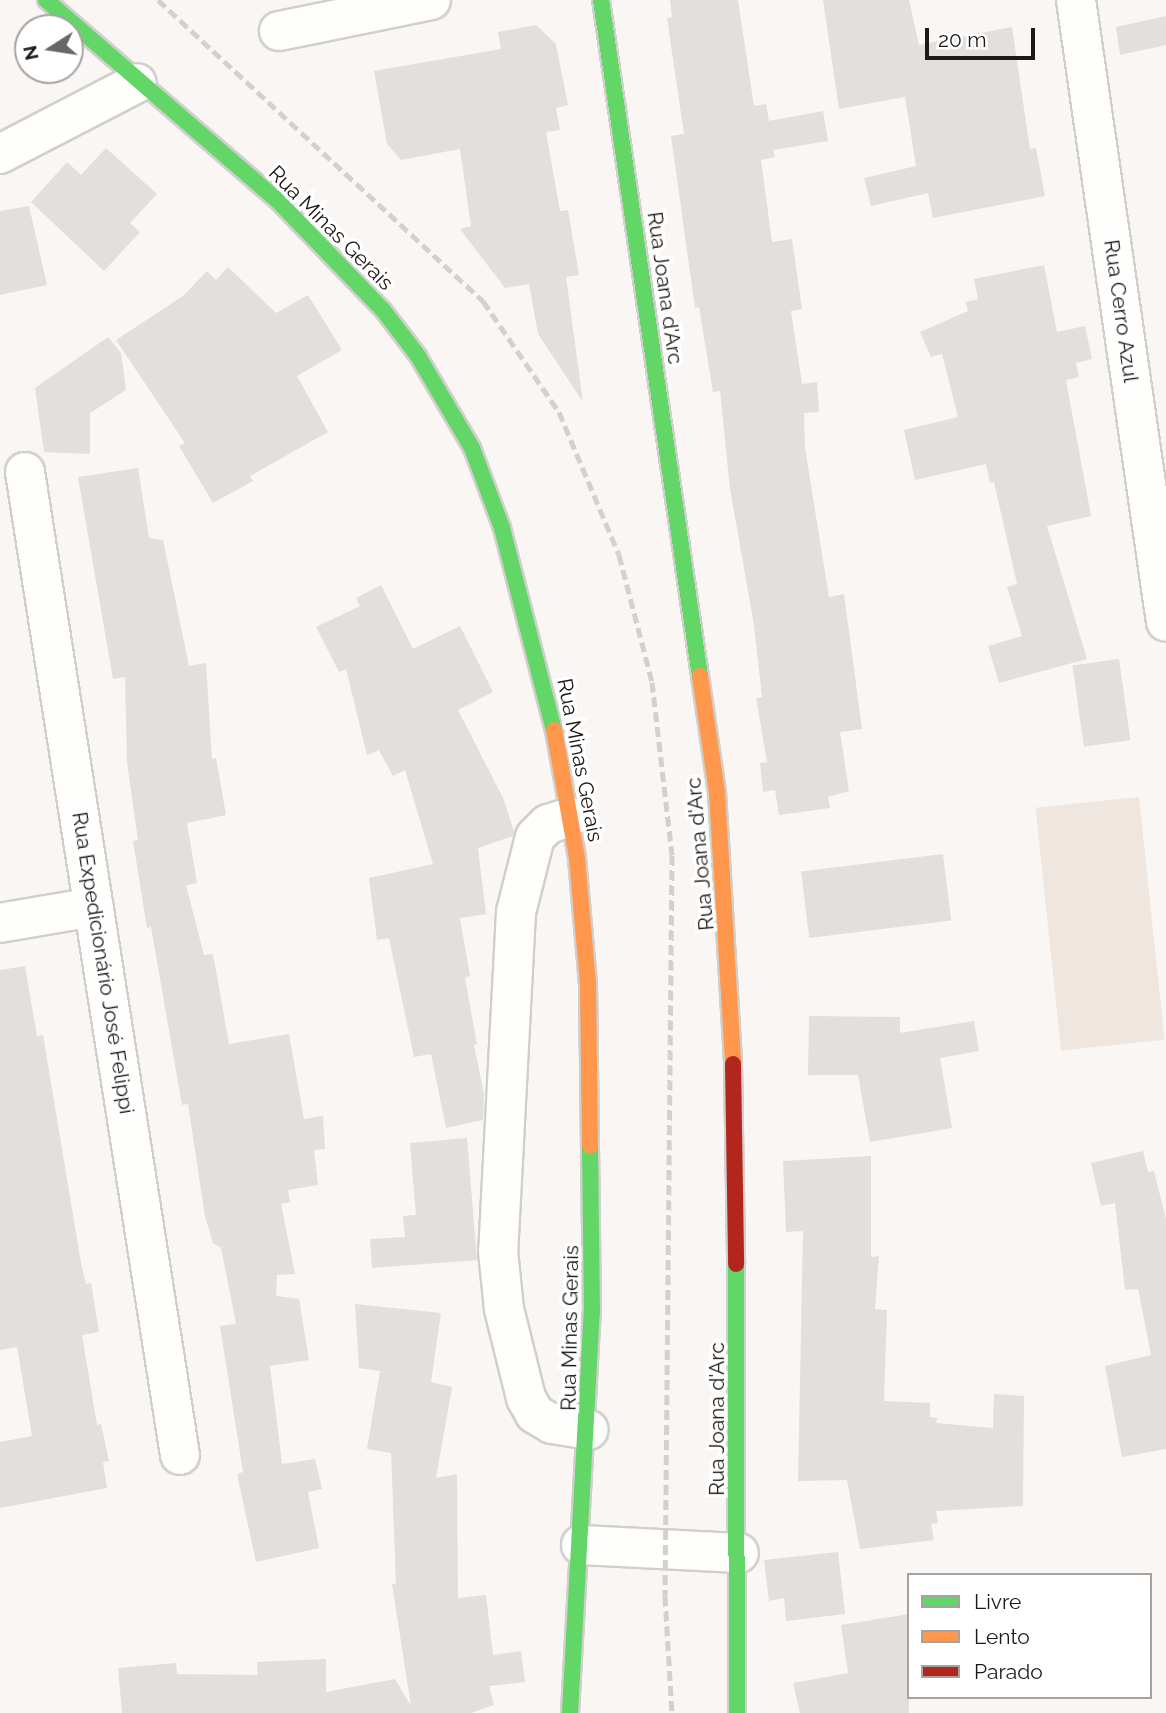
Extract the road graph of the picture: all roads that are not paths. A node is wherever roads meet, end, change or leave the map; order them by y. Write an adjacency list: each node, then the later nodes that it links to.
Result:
1 (46, 0): 6 (main road, Rua Minas Gerais)
2 (431, 0): 5 (street)
3 (601, 0): 16 (main road, Rua Joana d'Arc)
4 (1076, 0): 9 (street, Rua Cerro Azul)
5 (279, 31)
6 (137, 83): 7 (street); 10 (main road, Rua Minas Gerais)
7 (0, 154)
8 (25, 472): 11 (street, Rua Expedicionário José Felippi)
9 (1166, 622)
10 (570, 817): 13 (main road, Rua Minas Gerais); 13 (street)
11 (94, 907): 12 (street); 14 (street, Rua Expedicionário José Felippi)
12 (0, 923)
13 (589, 1430): 15 (main road, Rua Minas Gerais)
14 (180, 1455)
15 (581, 1545): 16 (street); 17 (main road, Rua Minas Gerais)
16 (739, 1553): 18 (main road, Rua Joana d'Arc)
17 (570, 1713)
18 (737, 1713)

